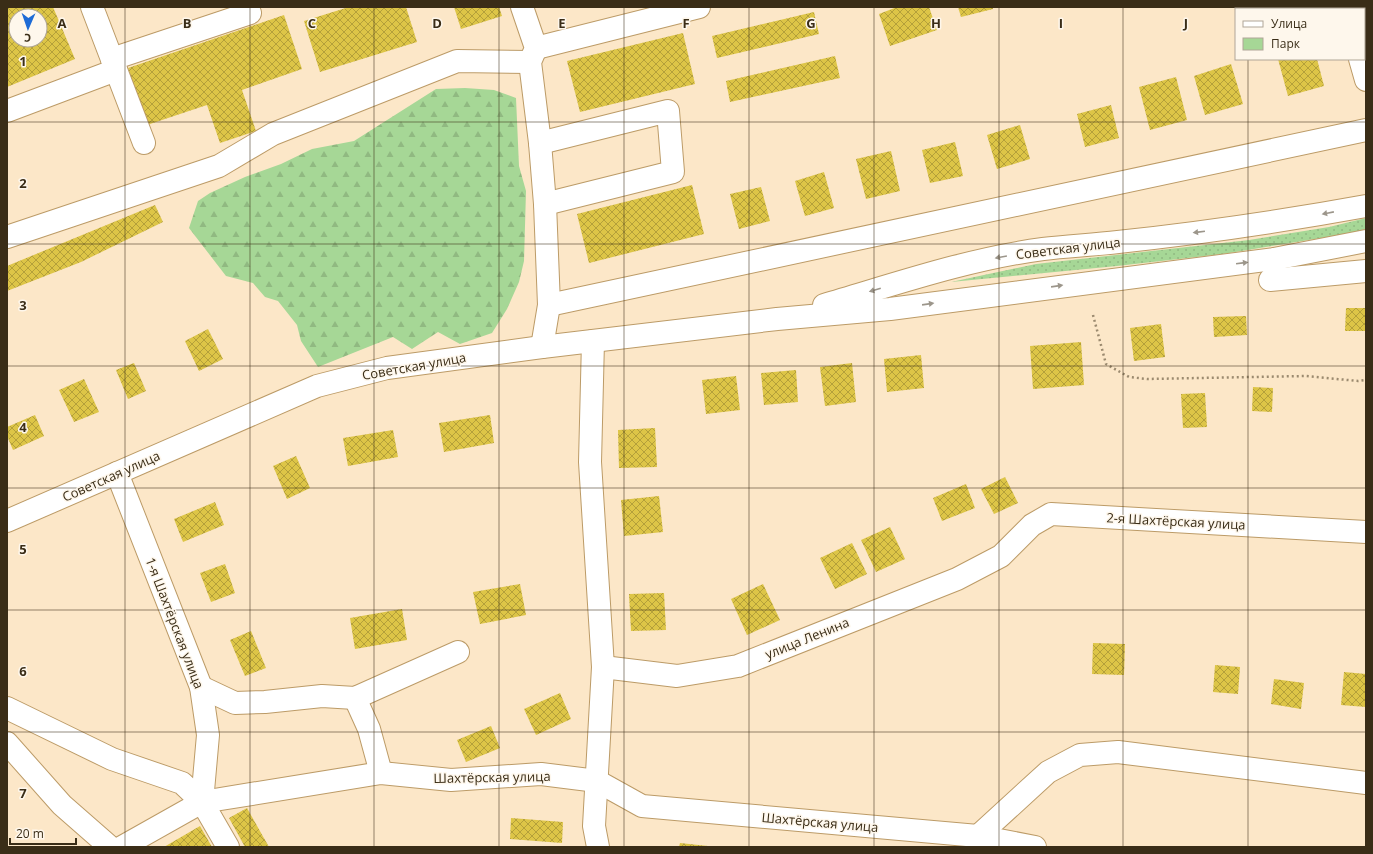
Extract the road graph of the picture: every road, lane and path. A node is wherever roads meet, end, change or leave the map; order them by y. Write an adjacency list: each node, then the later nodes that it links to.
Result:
1 (92, 7): 7 (street)
2 (522, 7): 5 (street)
3 (699, 7): 5 (street)
4 (250, 12): 7 (street)
5 (533, 55): 12 (street); 15 (street)
6 (1360, 60): 8 (street)
7 (114, 64): 9 (street); 11 (street)
8 (1366, 80)
9 (7, 111)
10 (1366, 130): 19 (street)
11 (144, 143)
12 (540, 143): 13 (street); 13 (street)
13 (545, 204): 19 (street)
14 (1366, 206): 21 (street, Советская улица, one-way to 21)
15 (7, 237)
16 (1366, 241): 21 (street, Советская улица, one-way to 16)
17 (1366, 271): 18 (street)
18 (1270, 280)
19 (549, 305): 23 (street)
20 (1093, 315): 24 (path)
21 (777, 319): 22 (street, Советская улица)
22 (593, 341): 23 (street, Советская улица); 30 (street)
23 (542, 346): 25 (street, Советская улица)
24 (1366, 380)
25 (117, 473): 26 (street, Советская улица); 31 (street, 1-я Шахтёрская улица)
26 (7, 521)
27 (1366, 532): 28 (street, 2-я Шахтёрская улица)
28 (1001, 556): 30 (street, улица Ленина)
29 (458, 652): 32 (street)
30 (603, 667): 36 (street)
31 (201, 687): 32 (street); 38 (street, 1-я Шахтёрская улица)
32 (355, 698): 35 (street)
33 (7, 708): 38 (street)
34 (7, 743): 40 (street)
35 (381, 773): 36 (street, Шахтёрская улица); 38 (street, Шахтёрская улица)
36 (597, 781): 39 (street, Шахтёрская улица); 43 (street)
37 (1366, 783): 39 (street)
38 (202, 802): 41 (street, Шахтёрская улица); 42 (street)
39 (978, 836): 44 (street, Шахтёрская улица)
40 (110, 847)
41 (122, 847)
42 (228, 847)
43 (598, 847)
44 (1035, 847)

